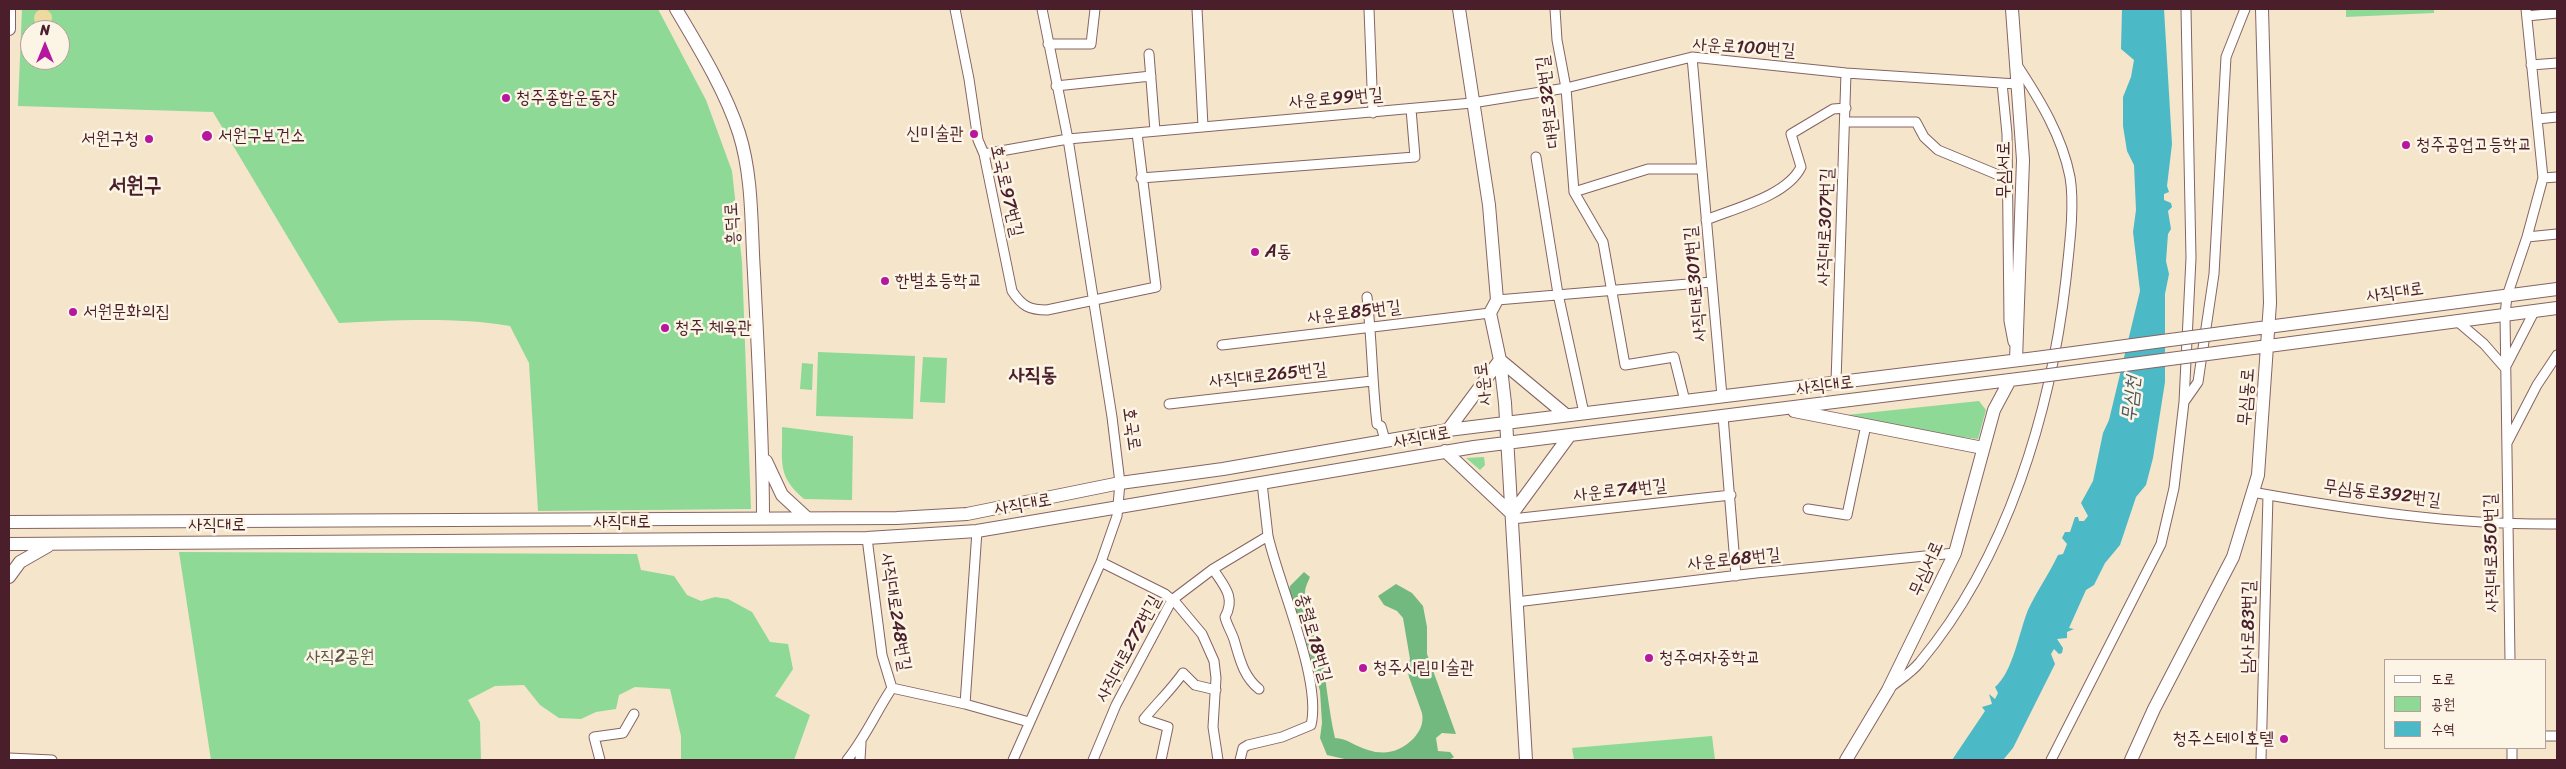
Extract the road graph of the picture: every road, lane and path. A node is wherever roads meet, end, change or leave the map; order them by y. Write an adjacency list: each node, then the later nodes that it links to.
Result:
1 (10, 9): 16 (main road)
2 (676, 9): 92 (main road, 흥덕로)
3 (955, 9): 40 (street, 호국로97번길)
4 (1042, 9): 17 (street, 호국로)
5 (1095, 9): 17 (street)
6 (1197, 9): 36 (street)
7 (1370, 9): 32 (street)
8 (1459, 9): 29 (main road)
9 (1555, 9): 28 (street, 대원로32번길)
10 (2012, 9): 20 (main road, 무심서로)
11 (2186, 9): 77 (street)
12 (2245, 9): 77 (street)
13 (2262, 9): 64 (main road, 무심동로)
14 (2526, 12): 15 (street); 22 (street)
15 (2557, 13)
16 (9, 29)
17 (1048, 44): 27 (street, 호국로)
18 (1148, 54): 24 (street)
19 (1692, 57): 23 (street, 사운로100번길); 28 (street, 사운로100번길); 42 (street, 사직대로301번길)
20 (2016, 63): 26 (main road, 무심서로); 122 (street)
21 (2557, 63): 22 (street)
22 (2531, 65): 34 (street)
23 (1846, 72): 25 (street, 사운로100번길); 30 (street, 사직대로307번길)
24 (1151, 76): 27 (street); 37 (street)
25 (2002, 83): 26 (street, 사운로100번길); 46 (street)
26 (2017, 84): 70 (main road, 무심서로)
27 (1056, 86): 39 (street, 호국로)
28 (1566, 88): 29 (street, 사운로100번길); 47 (street, 대원로32번길)
29 (1472, 102): 31 (street, 사운로99번길); 58 (main road)
30 (1846, 108): 35 (street, 사직대로307번길); 48 (street)
31 (1411, 109): 32 (street, 사운로99번길); 44 (street)
32 (1373, 112): 36 (street, 사운로99번길)
33 (2557, 117): 34 (street)
34 (2537, 119): 45 (street)
35 (1845, 122): 46 (street, 무심서로); 74 (street, 사직대로307번길)
36 (1203, 126): 37 (street, 사운로99번길)
37 (1155, 131): 38 (street, 사운로99번길)
38 (1138, 133): 39 (street, 사운로99번길); 44 (street)
39 (1068, 139): 40 (street, 사운로99번길); 57 (street, 호국로)
40 (984, 154): 57 (street, 호국로97번길)
41 (1536, 157): 54 (street)
42 (1702, 169): 47 (street); 48 (street, 사직대로301번길)
43 (2557, 176): 45 (street)
44 (1141, 178): 57 (street, 호국로97번길)
45 (2543, 178): 50 (street, 사직대로350번길)
46 (2008, 179): 70 (street)
47 (1574, 192): 53 (street, 대원로32번길)
48 (1706, 220): 51 (street, 사직대로301번길)
49 (2557, 234): 50 (street)
50 (2527, 237): 55 (street, 사직대로350번길)
51 (1712, 282): 53 (street); 75 (street, 사직대로301번길)
52 (2557, 289): 55 (main road, 사직대로)
53 (1610, 290): 54 (street); 76 (street, 대원로32번길)
54 (1558, 294): 58 (street); 80 (street)
55 (2507, 296): 62 (street, 사직대로350번길); 64 (main road, 사직대로)
56 (1367, 298): 65 (street, 사직대로)
57 (1094, 300): 93 (street, 호국로)
58 (1497, 300): 61 (main road)
59 (2557, 308): 60 (main road, 사직대로)
60 (2535, 310): 62 (main road, 사직대로); 71 (street)
61 (1490, 313): 65 (street, 사운로85번길); 69 (main road, 사운로)
62 (2505, 315): 63 (main road, 사직대로); 71 (street, 사직대로350번길)
63 (2457, 321): 67 (main road, 사직대로); 71 (street)
64 (2269, 327): 67 (main road, 무심동로); 70 (main road, 사직대로, bridge)
65 (1371, 328): 66 (street, 사운로85번길); 73 (street, 사직대로)
66 (1222, 346)
67 (2268, 346): 72 (main road, 사직대로, bridge); 95 (main road, 무심동로)
68 (2557, 355): 89 (street, 사직대로350번길)
69 (1500, 360): 81 (main road); 83 (main road, 사운로); 85 (main road)
70 (2016, 360): 74 (main road, 사직대로)
71 (2505, 368): 89 (street, 사직대로350번길)
72 (2010, 380): 79 (main road, 사직대로); 90 (main road, 무심서로)
73 (1372, 381): 78 (street, 사직대로265번길); 87 (street, 사직대로)
74 (1836, 382): 75 (main road, 사직대로)
75 (1722, 396): 76 (main road, 사직대로)
76 (1685, 401): 80 (main road, 사직대로)
77 (2184, 402): 139 (street)
78 (1169, 404)
79 (1782, 409): 82 (main road, 사직대로); 84 (main road)
80 (1584, 413): 81 (main road, 사직대로)
81 (1566, 415): 83 (main road, 사직대로)
82 (1723, 416): 86 (main road, 사직대로); 96 (street)
83 (1506, 423): 85 (main road, 사직대로); 88 (main road, 사운로)
84 (1866, 425): 90 (main road); 99 (street)
85 (1448, 430): 87 (main road, 사직대로)
86 (1570, 435): 88 (main road, 사직대로); 100 (main road)
87 (1385, 440): 93 (main road, 사직대로)
88 (1507, 443): 91 (main road, 사직대로); 100 (main road, 사운로)
89 (2506, 445): 105 (street, 사직대로350번길)
90 (1983, 448): 111 (main road, 무심서로)
91 (1446, 451): 94 (main road, 사직대로); 100 (main road)
92 (763, 454): 101 (main road, 흥덕로); 102 (main road)
93 (1120, 483): 98 (street, 호국로); 102 (main road, 사직대로)
94 (1262, 483): 98 (main road, 사직대로); 107 (street)
95 (2252, 492): 97 (street, 무심동로392번길); 140 (main road, 무심동로)
96 (1731, 495): 100 (street, 사운로74번길); 114 (street)
97 (2268, 495): 105 (street, 무심동로392번길); 141 (street, 남사로83번길)
98 (1119, 506): 106 (main road, 사직대로); 112 (street, 호국로)
99 (1808, 509)
100 (1512, 516): 117 (main road, 사운로)
101 (763, 518): 102 (main road, 사직대로); 103 (main road, 사직대로)
102 (807, 518)
103 (9, 522)
104 (2557, 524): 105 (street, 무심동로392번길)
105 (2507, 525): 118 (street, 사직대로350번길)
106 (977, 531): 108 (main road, 사직대로); 123 (street)
107 (1268, 536): 113 (street, 사직대로272번길); 136 (street, 충렬로18번길)
108 (867, 538): 110 (main road, 사직대로); 119 (street, 사직대로248번길)
109 (9, 544): 110 (main road, 사직대로)
110 (53, 544): 115 (main road)
111 (1955, 553): 114 (street, 사운로68번길); 122 (main road, 무심서로)
112 (1101, 562): 116 (street); 125 (street, 호국로)
113 (1213, 569): 116 (street, 사직대로272번길); 120 (street)
114 (1736, 576): 117 (street, 사운로68번길)
115 (9, 577)
116 (1172, 600): 121 (street); 133 (street, 사직대로272번길)
117 (1516, 602): 137 (main road, 사운로)
118 (2510, 659)
119 (892, 688): 123 (street); 126 (street, 사직대로248번길)
120 (1259, 689)
121 (1216, 690): 134 (street); 135 (street)
122 (1888, 690): 138 (main road, 무심서로)
123 (965, 704): 125 (street)
124 (634, 714): 129 (street)
125 (1029, 722): 132 (street, 호국로)
126 (861, 743): 130 (street, 사직대로248번길); 131 (street, 사직대로248번길)
127 (9, 758): 128 (street)
128 (52, 760)
129 (600, 760)
130 (847, 760)
131 (860, 760)
132 (1013, 760)
133 (1093, 760)
134 (1161, 760)
135 (1218, 760)
136 (1240, 760)
137 (1526, 760)
138 (1846, 760)
139 (2051, 760)
140 (2131, 760)
141 (2261, 760)

